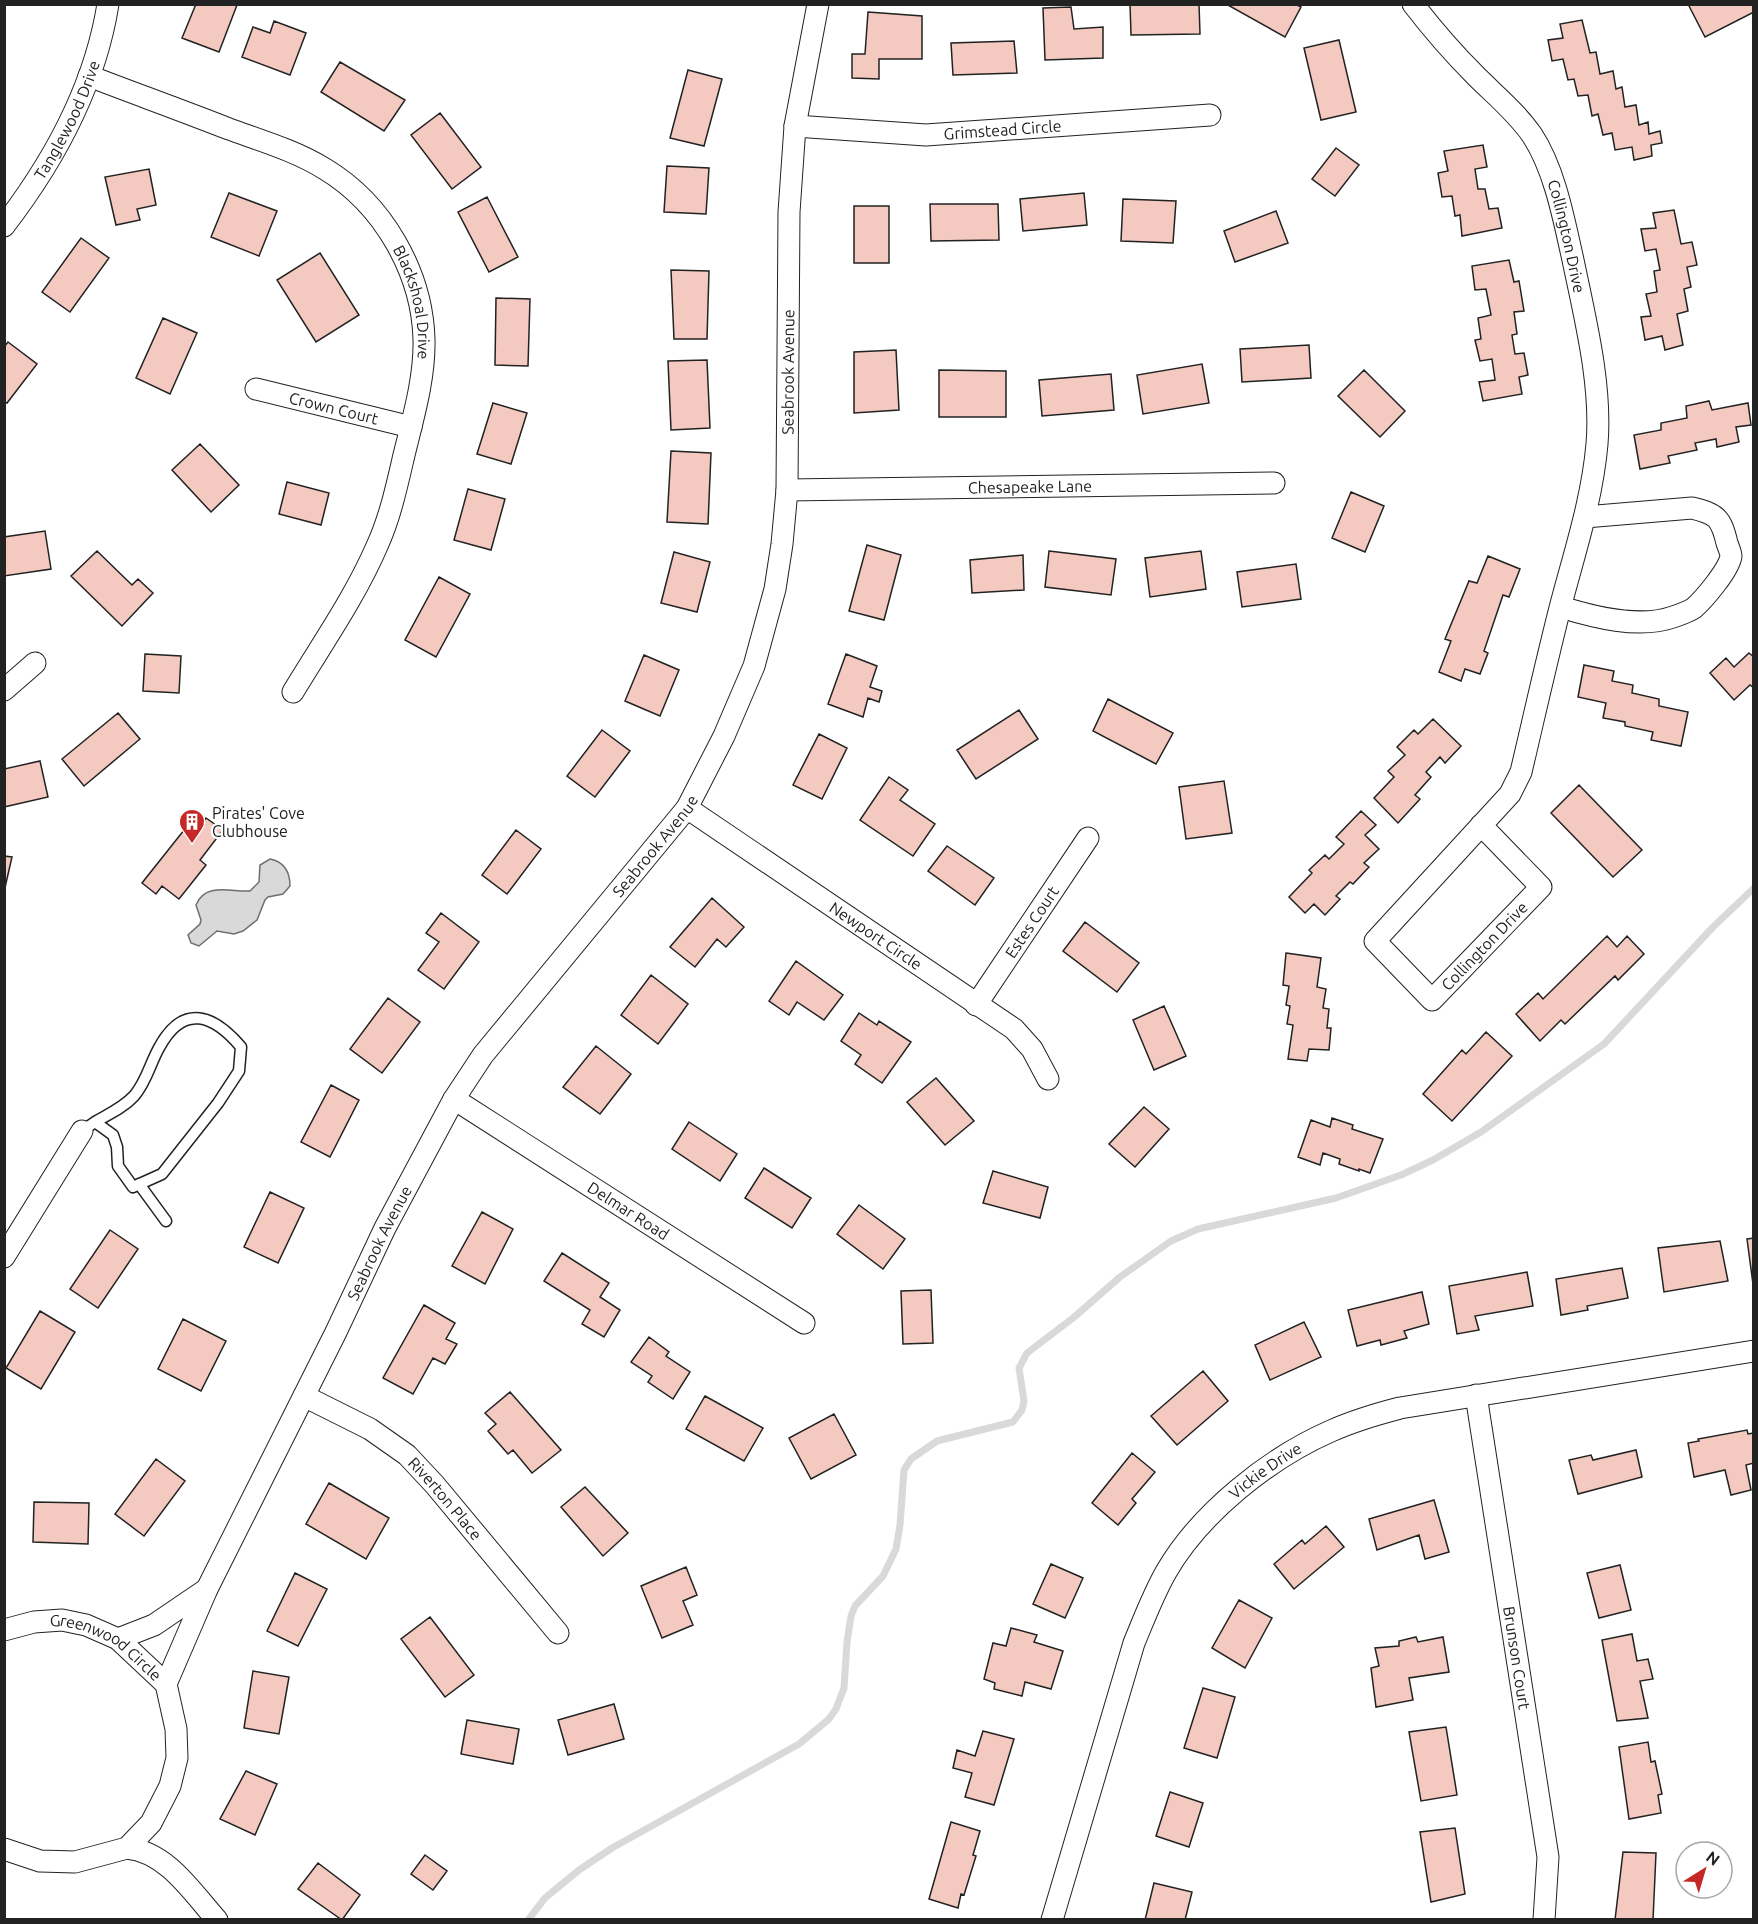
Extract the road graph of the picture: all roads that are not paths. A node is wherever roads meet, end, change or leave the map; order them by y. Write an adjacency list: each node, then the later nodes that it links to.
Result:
1 (108, 4): 4 (street, Tanglewood Drive)
2 (818, 4): 6 (street, Seabrook Avenue)
3 (1413, 4): 12 (street, Collington Drive)
4 (89, 76): 7 (street, Tanglewood Drive); 9 (street, Blackshoal Drive)
5 (1210, 115): 6 (street, Grimstead Circle)
6 (795, 126): 11 (street, Seabrook Avenue)
7 (4, 225)
8 (256, 389): 9 (street, Crown Court)
9 (411, 427): 16 (street, Blackshoal Drive)
10 (1274, 483): 11 (street, Chesapeake Lane)
11 (786, 490): 17 (street, Seabrook Avenue)
12 (1585, 517): 13 (street, Collington Drive); 13 (street)
13 (1560, 607): 18 (street, Collington Drive)
14 (35, 663): 15 (street)
15 (4, 690)
16 (293, 692)
17 (687, 808): 20 (street, Newport Circle); 22 (street, Seabrook Avenue)
18 (1481, 825): 18 (street, Collington Drive)
19 (1088, 838): 20 (street, Estes Court)
20 (976, 1005): 21 (street, Newport Circle)
21 (1048, 1079)
22 (454, 1099): 27 (street, Delmar Road); 30 (street, Seabrook Avenue)
23 (88, 1127): 24 (lane); 24 (lane); 26 (street)
24 (139, 1184): 25 (lane)
25 (166, 1221)
26 (4, 1257)
27 (804, 1323)
28 (1754, 1351): 29 (street, Vickie Drive)
29 (1476, 1395): 41 (street, Vickie Drive); 42 (street, Brunson Court)
30 (304, 1396): 31 (street, Seabrook Avenue); 33 (street, Riverton Place)
31 (207, 1589): 34 (street, Seabrook Avenue); 35 (street, Seabrook Avenue)
32 (4, 1630): 34 (street, Greenwood Circle)
33 (558, 1633)
34 (118, 1639): 35 (street, Greenwood Circle)
35 (166, 1684): 36 (street, Greenwood Circle)
36 (151, 1823): 37 (street, Greenwood Circle); 39 (street)
37 (127, 1848): 38 (street); 39 (street)
38 (4, 1849)
39 (164, 1862): 40 (street)
40 (217, 1920)
41 (1052, 1920)
42 (1544, 1920)

